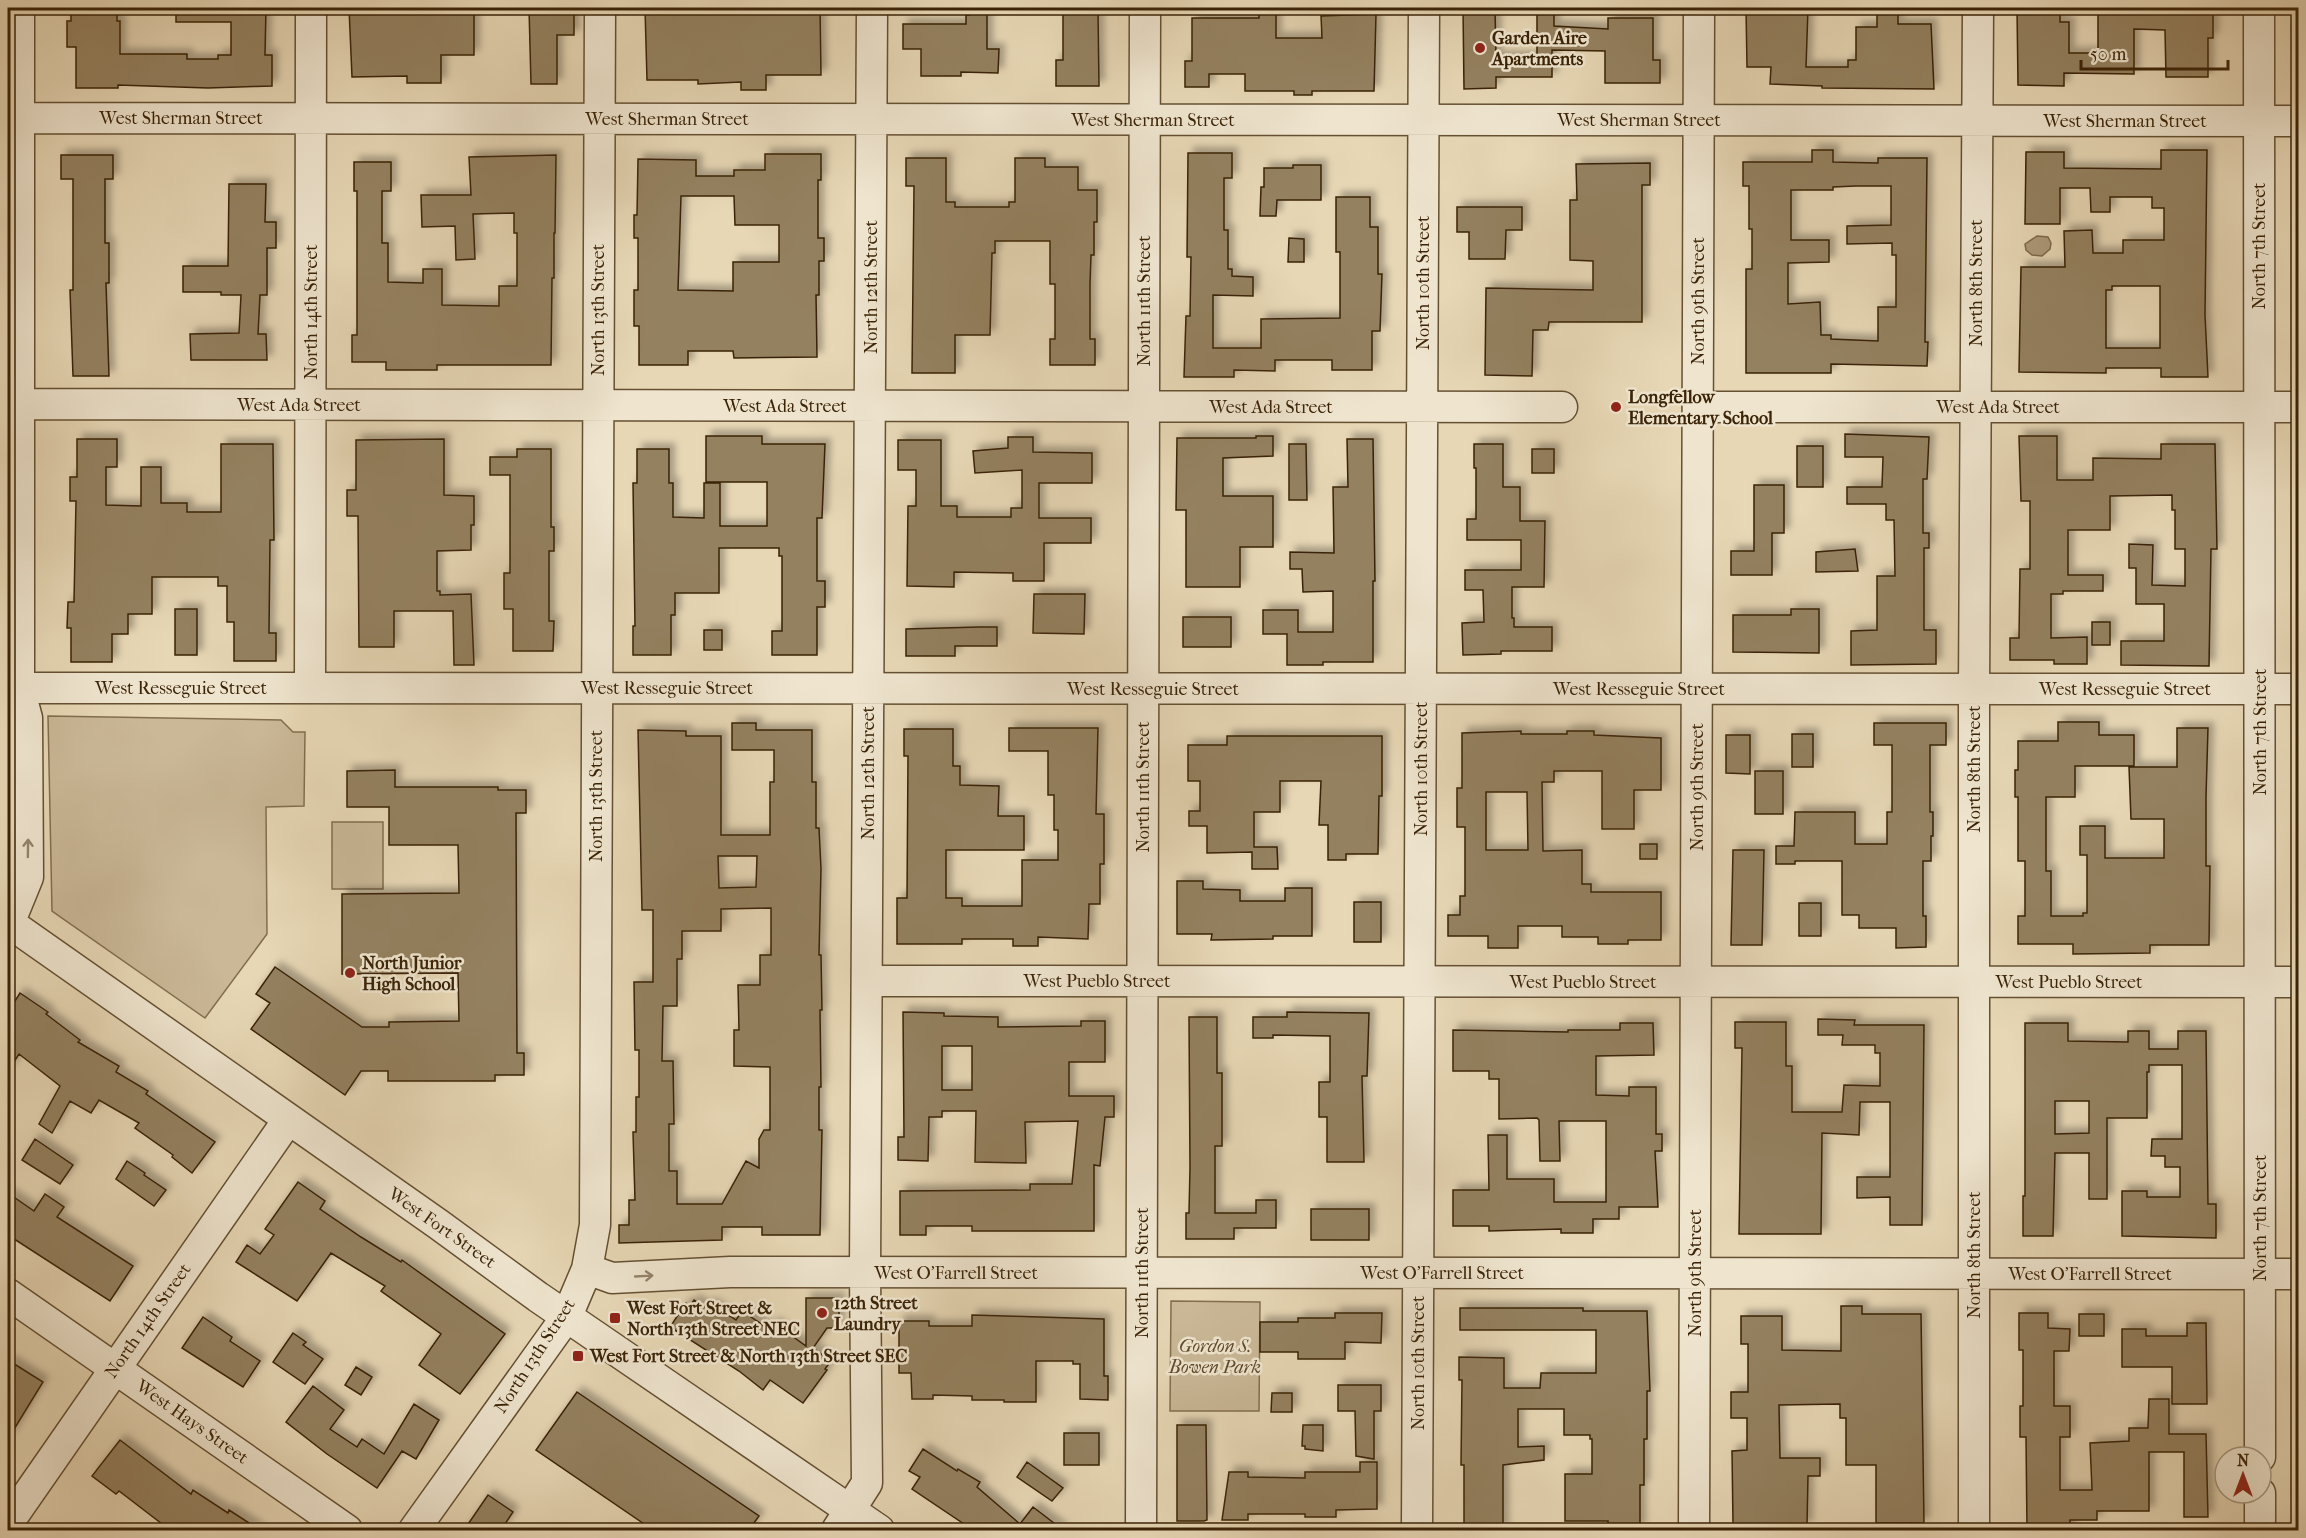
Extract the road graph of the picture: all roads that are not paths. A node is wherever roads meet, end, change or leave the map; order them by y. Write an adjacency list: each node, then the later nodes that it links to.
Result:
1 (19, 8): 10 (street)
2 (311, 8): 11 (street, North 14th Street)
3 (600, 8): 12 (street, North 13th Street)
4 (872, 8): 13 (street, North 12th Street)
5 (1145, 8): 14 (street, North 11th Street)
6 (1424, 8): 15 (street, North 10th Street)
7 (1699, 8): 16 (street, North 9th Street)
8 (1978, 8): 17 (street, North 8th Street)
9 (2259, 8): 18 (street, North 7th Street)
10 (13, 118): 11 (street, West Sherman Street); 20 (street)
11 (311, 118): 12 (street, West Sherman Street); 21 (street, North 14th Street)
12 (599, 119): 13 (street, West Sherman Street); 22 (street, North 13th Street)
13 (872, 119): 14 (street, West Sherman Street); 23 (street, North 12th Street)
14 (1144, 120): 15 (street, West Sherman Street); 24 (street, North 11th Street)
15 (1424, 120): 16 (street, West Sherman Street); 25 (street, North 10th Street)
16 (1699, 120): 17 (street, West Sherman Street); 27 (street, North 9th Street)
17 (1977, 121): 18 (street, West Sherman Street); 28 (street, North 8th Street)
18 (2259, 121): 19 (street, West Sherman Street); 29 (street, North 7th Street)
19 (2298, 121)
20 (13, 404): 21 (street, West Ada Street); 31 (street)
21 (311, 405): 22 (street, West Ada Street); 32 (street, North 14th Street)
22 (598, 405): 23 (street, West Ada Street); 33 (street, North 13th Street)
23 (870, 406): 24 (street, West Ada Street); 34 (street, North 12th Street)
24 (1144, 406): 25 (street, West Ada Street); 35 (street, North 11th Street)
25 (1423, 407): 26 (street, West Ada Street); 36 (street, North 10th Street)
26 (1562, 407)
27 (1698, 407): 28 (street, West Ada Street); 37 (street, North 9th Street)
28 (1975, 407): 29 (street, West Ada Street); 38 (street, North 8th Street)
29 (2259, 407): 30 (street, West Ada Street); 39 (street, North 7th Street)
30 (2298, 407)
31 (13, 688): 32 (street, West Resseguie Street); 41 (street); 43 (street, one-way to 31)
32 (310, 688): 33 (street, West Resseguie Street)
33 (597, 688): 34 (street, West Resseguie Street); 52 (street, North 13th Street)
34 (868, 688): 35 (street, West Resseguie Street); 44 (street, North 12th Street)
35 (1143, 689): 36 (street, West Resseguie Street); 45 (street, North 11th Street)
36 (1422, 689): 37 (street, West Resseguie Street); 46 (street, North 10th Street)
37 (1697, 689): 38 (street, West Resseguie Street); 47 (street, North 9th Street)
38 (1974, 689): 39 (street, West Resseguie Street); 48 (street, North 8th Street)
39 (2259, 689): 40 (street, West Resseguie Street); 49 (street, North 7th Street)
40 (2298, 689)
41 (8, 719)
42 (8, 878): 43 (street)
43 (8, 924): 51 (street, West Fort Street)
44 (867, 981): 45 (street, West Pueblo Street); 53 (street, North 12th Street)
45 (1143, 981): 46 (street, West Pueblo Street); 54 (street, North 11th Street)
46 (1420, 982): 47 (street, West Pueblo Street); 55 (street, North 10th Street)
47 (1696, 982): 48 (street, West Pueblo Street); 56 (street, North 9th Street)
48 (1974, 982): 49 (street, West Pueblo Street); 57 (street, North 8th Street)
49 (2260, 982): 50 (street, West Pueblo Street); 58 (street, North 7th Street)
50 (2298, 982)
51 (288, 1120): 61 (street, West Fort Street); 62 (street, North 14th Street)
52 (587, 1269): 53 (street, West O'Farrell Street, one-way to 53); 61 (street, North 13th Street)
53 (865, 1272): 54 (street, West O'Farrell Street); 65 (street, North 12th Street)
54 (1142, 1273): 55 (street, West O'Farrell Street); 70 (street, North 11th Street)
55 (1419, 1273): 56 (street, West O'Farrell Street); 71 (street, North 10th Street)
56 (1695, 1274): 57 (street, West O'Farrell Street); 72 (street, North 9th Street)
57 (1974, 1274): 58 (street, West O'Farrell Street); 73 (street, North 8th Street)
58 (2260, 1274): 59 (street, West O'Farrell Street); 63 (street, North 7th Street)
59 (2298, 1274)
60 (8, 1294): 62 (street, West Hays Street)
61 (567, 1316): 65 (street, West Fort Street); 68 (street, North 13th Street)
62 (115, 1368): 66 (street, North 14th Street); 67 (street, West Hays Street)
63 (2260, 1445)
64 (2260, 1505): 74 (street)
65 (844, 1520): 69 (street, West Fort Street)
66 (8, 1523)
67 (347, 1530)
68 (414, 1530)
69 (879, 1530)
70 (1141, 1530)
71 (1417, 1530)
72 (1694, 1530)
73 (1974, 1530)
74 (2260, 1530)

